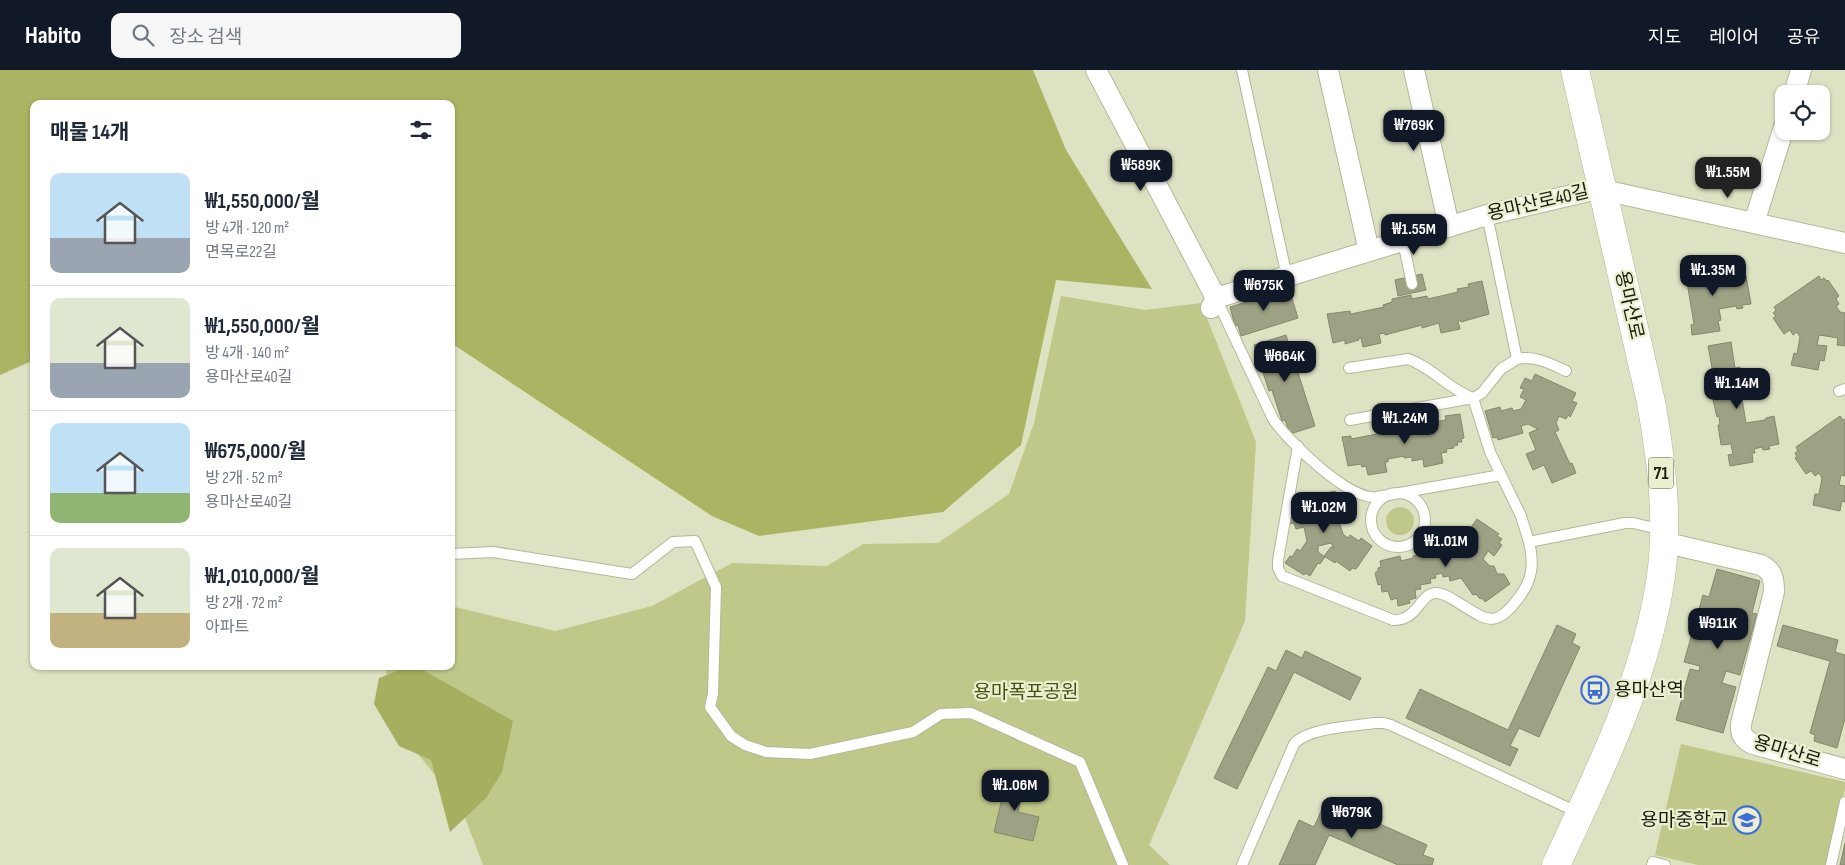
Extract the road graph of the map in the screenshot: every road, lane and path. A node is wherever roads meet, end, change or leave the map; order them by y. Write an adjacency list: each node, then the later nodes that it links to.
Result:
1 (1096, 70): 18 (street)
2 (1242, 70): 16 (lane)
3 (1328, 70): 15 (street)
4 (1414, 70): 12 (street)
5 (1575, 70): 9 (main road, 용마산로 / 71)
6 (1801, 70): 7 (street)
7 (1797, 85)
8 (1780, 140): 11 (street)
9 (1602, 189): 10 (street, 용마산로40길); 11 (street); 27 (main road, 용마산로 / 71)
10 (1487, 215): 12 (street, 용마산로40길); 19 (lane)
11 (1754, 223): 14 (street)
12 (1449, 226): 13 (street, 용마산로40길)
13 (1403, 242): 15 (street, 용마산로40길); 17 (lane)
14 (1845, 243)
15 (1369, 251): 16 (street, 용마산로40길)
16 (1287, 277): 18 (street, 용마산로40길)
17 (1412, 284)
18 (1214, 303): 24 (lane)
19 (1517, 359): 21 (lane); 22 (lane)
20 (1349, 368): 22 (lane)
21 (1566, 371)
22 (1473, 398): 23 (lane); 25 (lane)
23 (1350, 420)
24 (1298, 446): 26 (lane); 28 (lane)
25 (1501, 475): 26 (lane); 28 (lane)
26 (1395, 494): 26 (lane)
27 (1663, 536): 28 (lane); 30 (street, 용마산로); 32 (main road, 용마산로 / 71)
28 (1529, 542)
29 (455, 554): 33 (lane)
30 (1845, 768)
31 (1845, 802): 38 (lane)
32 (1580, 814): 34 (lane); 35 (main road, 용마산로 / 71)
33 (1123, 865)
34 (1242, 865)
35 (1556, 865)
36 (1652, 865): 37 (lane)
37 (1665, 865)
38 (1831, 865)

